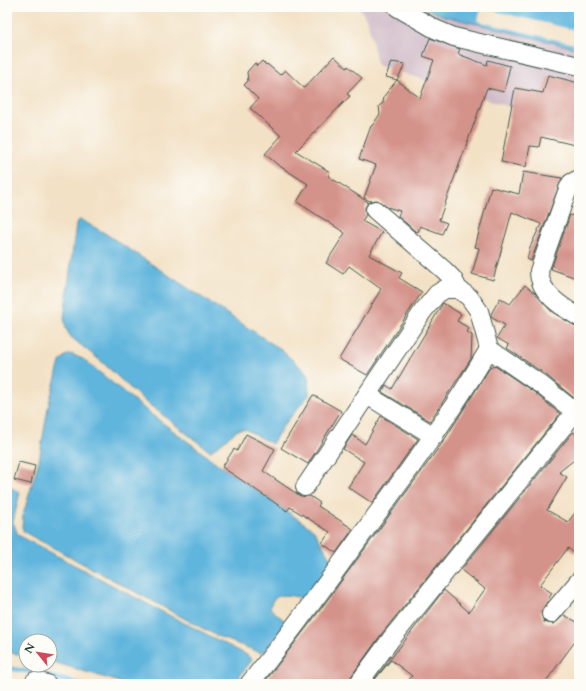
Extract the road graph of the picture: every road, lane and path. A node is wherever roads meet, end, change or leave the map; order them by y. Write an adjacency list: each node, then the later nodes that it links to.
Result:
1 (397, 7): 2 (street)
2 (579, 66)
3 (579, 179): 6 (street)
4 (375, 210): 5 (street)
5 (458, 289): 7 (street); 8 (street)
6 (579, 317)
7 (489, 349): 9 (street); 10 (street)
8 (367, 395): 10 (street); 11 (street)
9 (577, 413): 15 (street)
10 (434, 436): 14 (street)
11 (305, 487)
12 (579, 581): 13 (street)
13 (551, 614)
14 (249, 684)
15 (358, 684)

